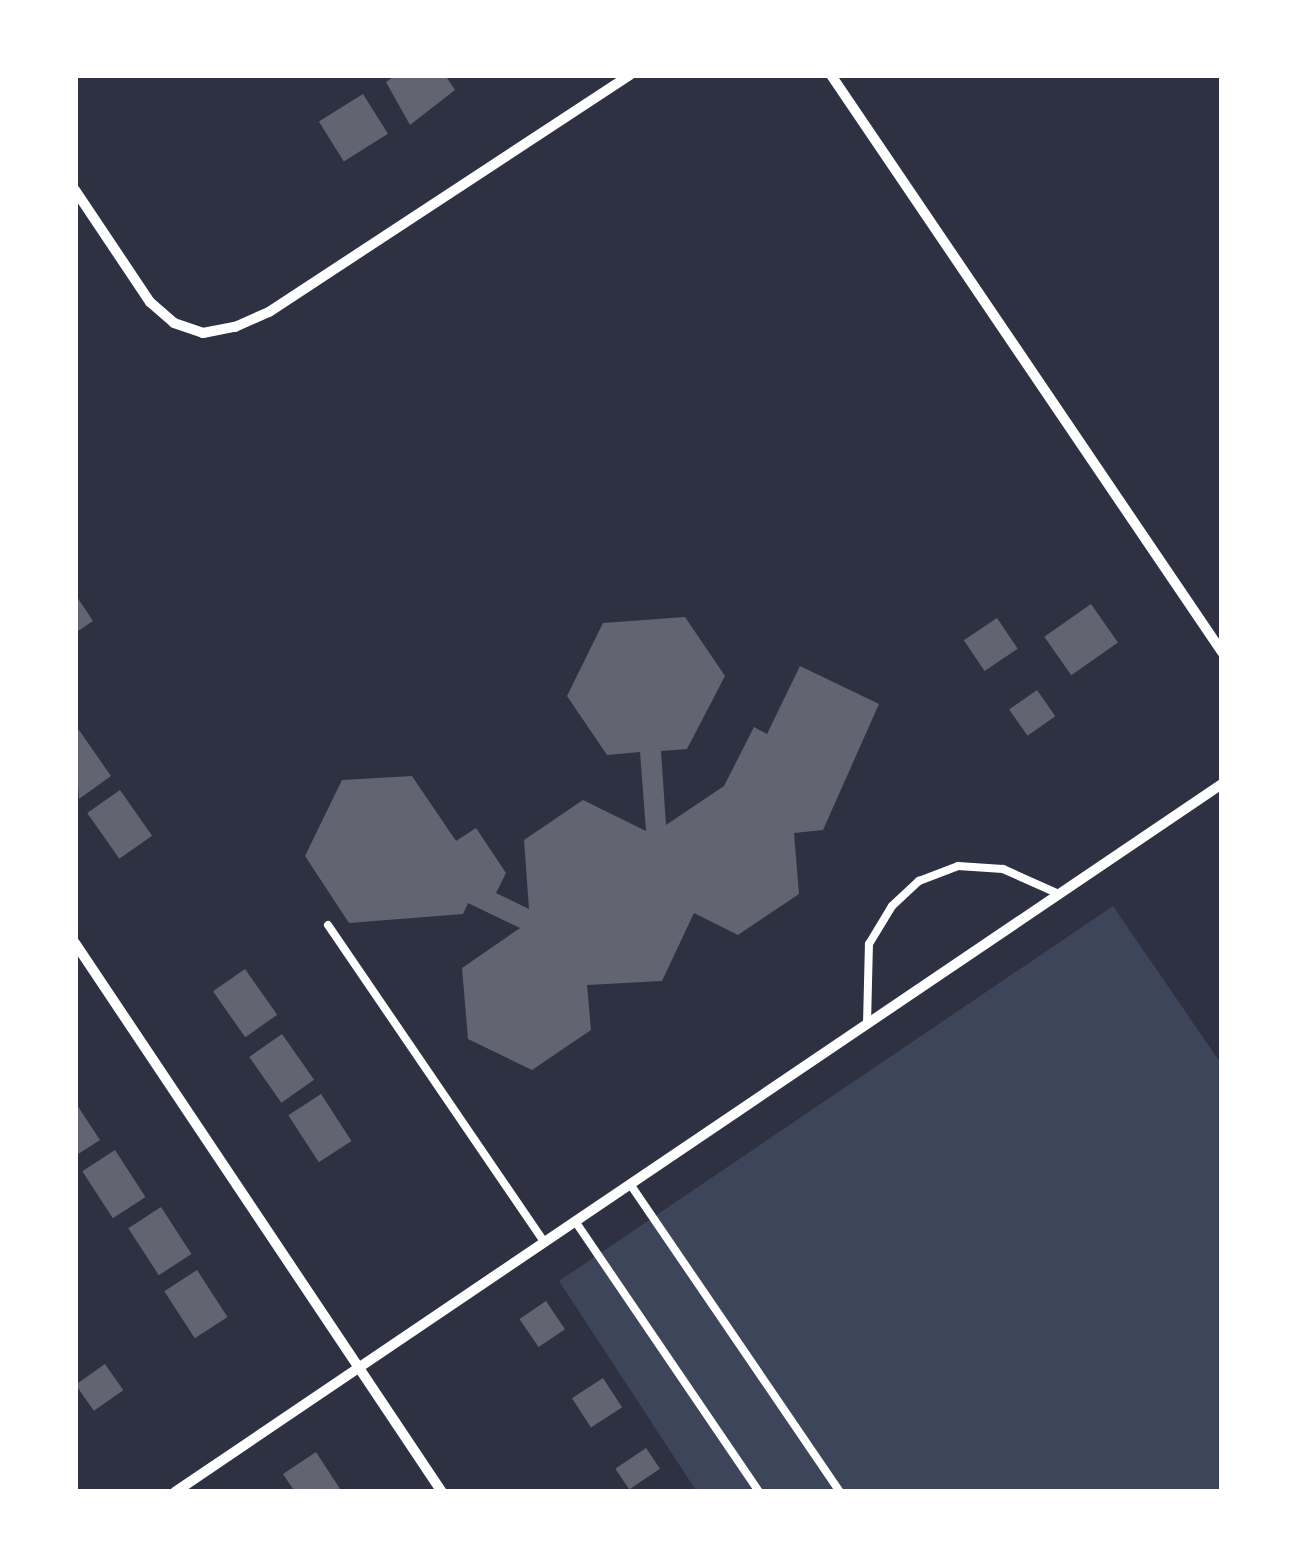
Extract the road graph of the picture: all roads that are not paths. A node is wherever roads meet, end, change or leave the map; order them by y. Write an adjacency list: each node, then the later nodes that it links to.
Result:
1 (630, 75): 3 (street)
2 (831, 75): 4 (street)
3 (75, 190)
4 (1222, 652)
5 (1222, 784): 6 (street)
6 (1059, 894): 9 (street); 9 (lane)
7 (328, 926): 12 (lane)
8 (75, 944): 13 (street)
9 (867, 1024): 10 (street)
10 (630, 1184): 11 (street); 17 (lane)
11 (575, 1221): 12 (street); 16 (lane)
12 (544, 1242): 13 (street)
13 (359, 1367): 14 (street); 15 (street)
14 (174, 1492)
15 (442, 1492)
16 (759, 1492)
17 (840, 1492)

